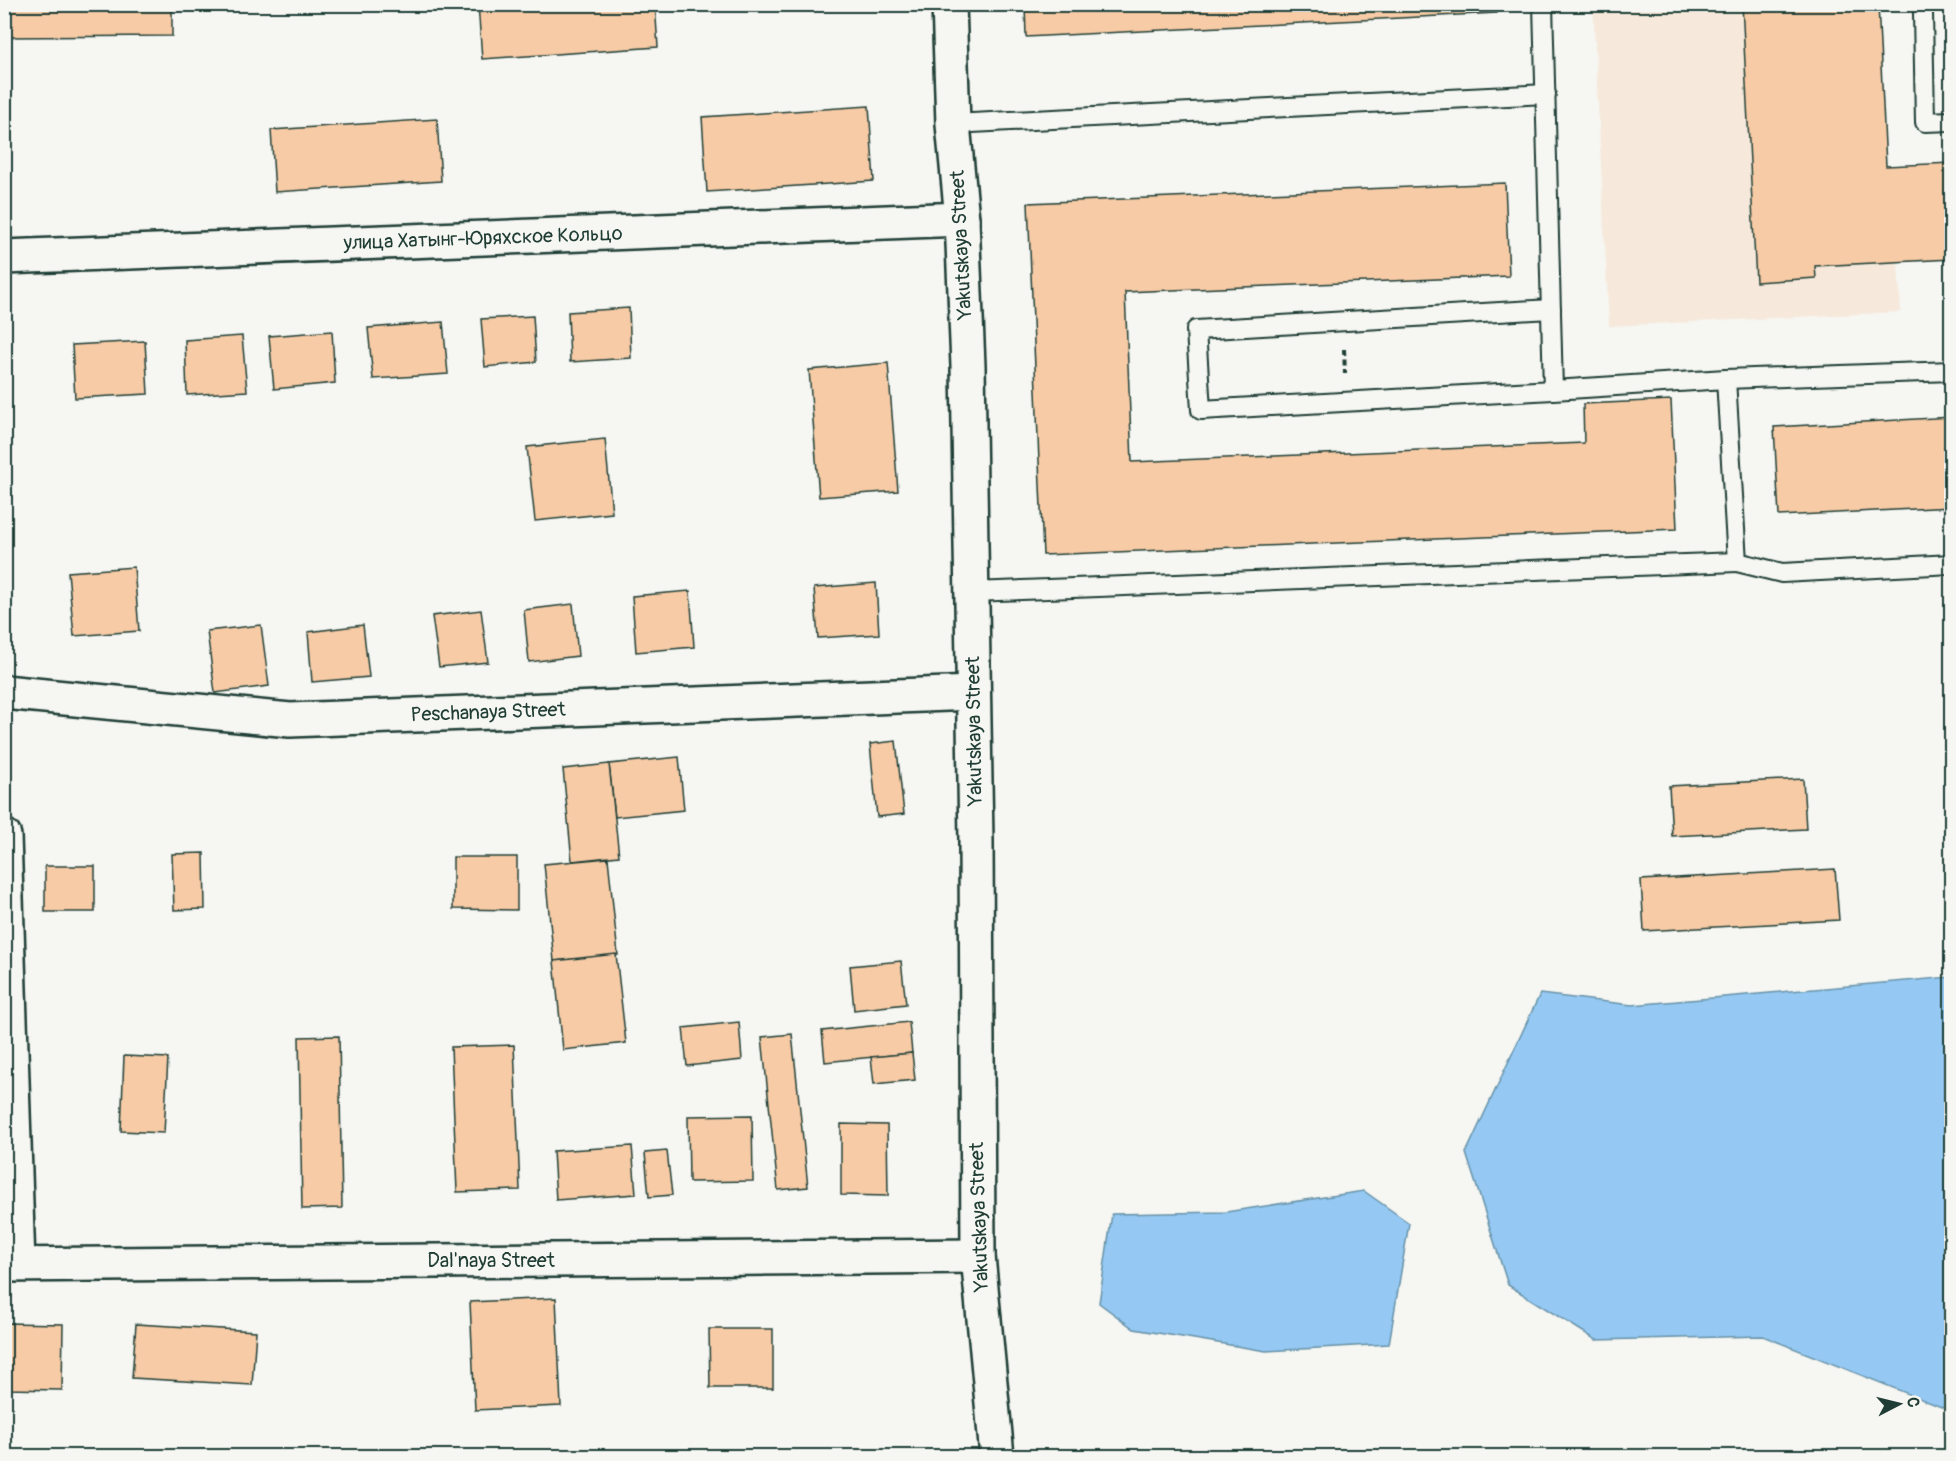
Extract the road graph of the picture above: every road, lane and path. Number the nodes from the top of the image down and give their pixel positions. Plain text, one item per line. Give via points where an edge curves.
1 (949, 4) edge
2 (1543, 4) edge
3 (1923, 13) dead end
4 (1546, 94) junction
5 (1952, 121) edge
6 (953, 124) junction
7 (962, 219) junction
8 (4, 257) edge
9 (1551, 309) junction
10 (1343, 321) junction
11 (1952, 371) edge
12 (1726, 379) junction
13 (1553, 390) junction
14 (1346, 402) junction
15 (1737, 562) junction
16 (1952, 564) edge
17 (972, 592) junction
18 (4, 692) edge
19 (973, 693) junction
20 (4, 836) edge
21 (978, 1256) junction
22 (11, 1264) edge
23 (997, 1456) edge

1 - 6 street, Yakutskaya Street
2 - 4 lane
3 - 5 lane via 1925,122
4 - 6 lane
4 - 9 lane
6 - 7 street, Yakutskaya Street
7 - 8 street, улица Хатынг-Юряхское Кольцо
7 - 17 street, Yakutskaya Street
9 - 10 lane
9 - 13 lane
10 - 14 path
10 - 14 lane via 1196,330 1201,410
11 - 12 lane
12 - 13 lane
12 - 15 lane
13 - 14 lane
15 - 16 lane via 1782,573
15 - 17 lane
17 - 19 street, Yakutskaya Street
18 - 19 street, Peschanaya Street via 290,720
19 - 21 street, Yakutskaya Street
20 - 22 street
21 - 22 street, Dal'naya Street
21 - 23 street, Yakutskaya Street

